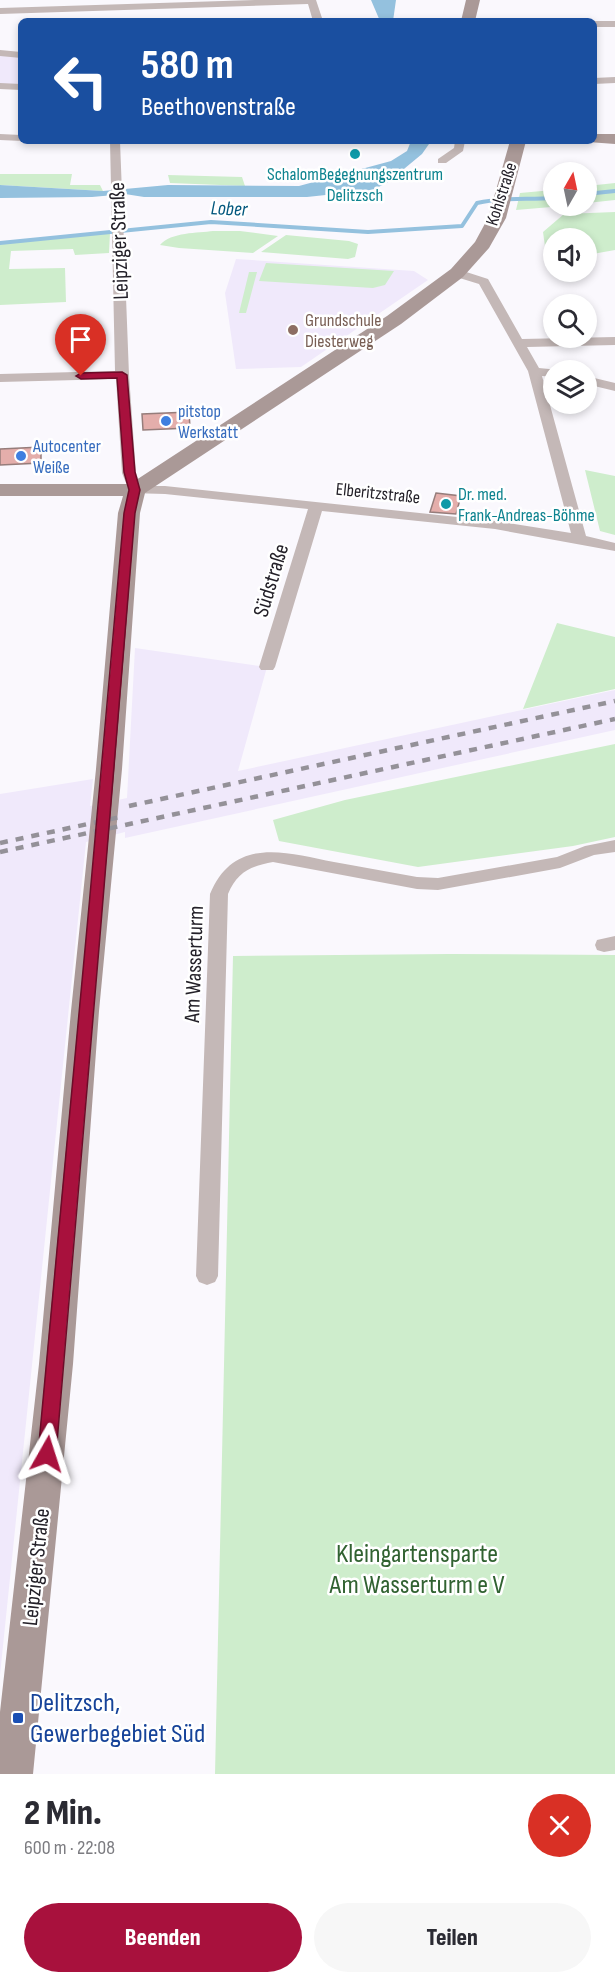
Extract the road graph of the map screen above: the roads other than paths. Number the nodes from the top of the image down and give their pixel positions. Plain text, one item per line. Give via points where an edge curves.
1 (473, 0) edge
2 (312, 1) edge
3 (88, 3) edge
4 (0, 11) edge
5 (92, 18) edge
6 (317, 18) edge
7 (468, 18) edge
8 (597, 24) edge
9 (613, 26) edge
10 (0, 53) edge
11 (18, 55) edge
12 (597, 81) edge
13 (615, 81) edge
14 (0, 86) edge
15 (18, 87) edge
16 (597, 89) edge
17 (615, 89) edge
18 (0, 137) edge
19 (18, 138) edge
20 (597, 139) edge
21 (615, 139) edge
22 (115, 144) edge
23 (460, 144) edge
24 (518, 144) edge
25 (442, 161) dead end
26 (457, 273) junction
27 (615, 341) edge
28 (517, 343) junction
29 (534, 371) junction
30 (543, 372) edge
31 (122, 375) junction
32 (0, 378) edge
33 (597, 383) edge
34 (615, 387) edge
35 (0, 490) edge
36 (135, 490) junction
37 (316, 506) junction
38 (580, 539) junction
39 (615, 547) edge
40 (267, 667) dead end
41 (615, 846) edge
42 (207, 1276) dead end
43 (13, 1774) edge

1 - 7 street
2 - 3 street via 190,6
2 - 6 street
3 - 4 street
3 - 5 street
8 - 9 street
10 - 11 street
12 - 13 street
14 - 15 street
16 - 17 street
18 - 19 street
20 - 21 street
22 - 31 street, Leipziger Straße
23 - 25 street via 459,149
24 - 26 street, Kohlstraße via 497,218 483,243
26 - 28 street via 484,282
26 - 36 street, Kohlstraße via 394,320
27 - 28 street
28 - 29 street
29 - 30 street
29 - 38 street
31 - 32 street
31 - 36 street, Leipziger Straße via 129,472
33 - 34 street
35 - 36 street
36 - 37 street, Elberitzstraße
36 - 43 street, Leipziger Straße via 129,513 55,1375
37 - 38 street, Elberitzstraße via 495,525
37 - 40 street, Südstraße
38 - 39 street, Elberitzstraße
41 - 42 street, Am Wasserturm via 560,862 438,884 273,856 234,868 219,894

